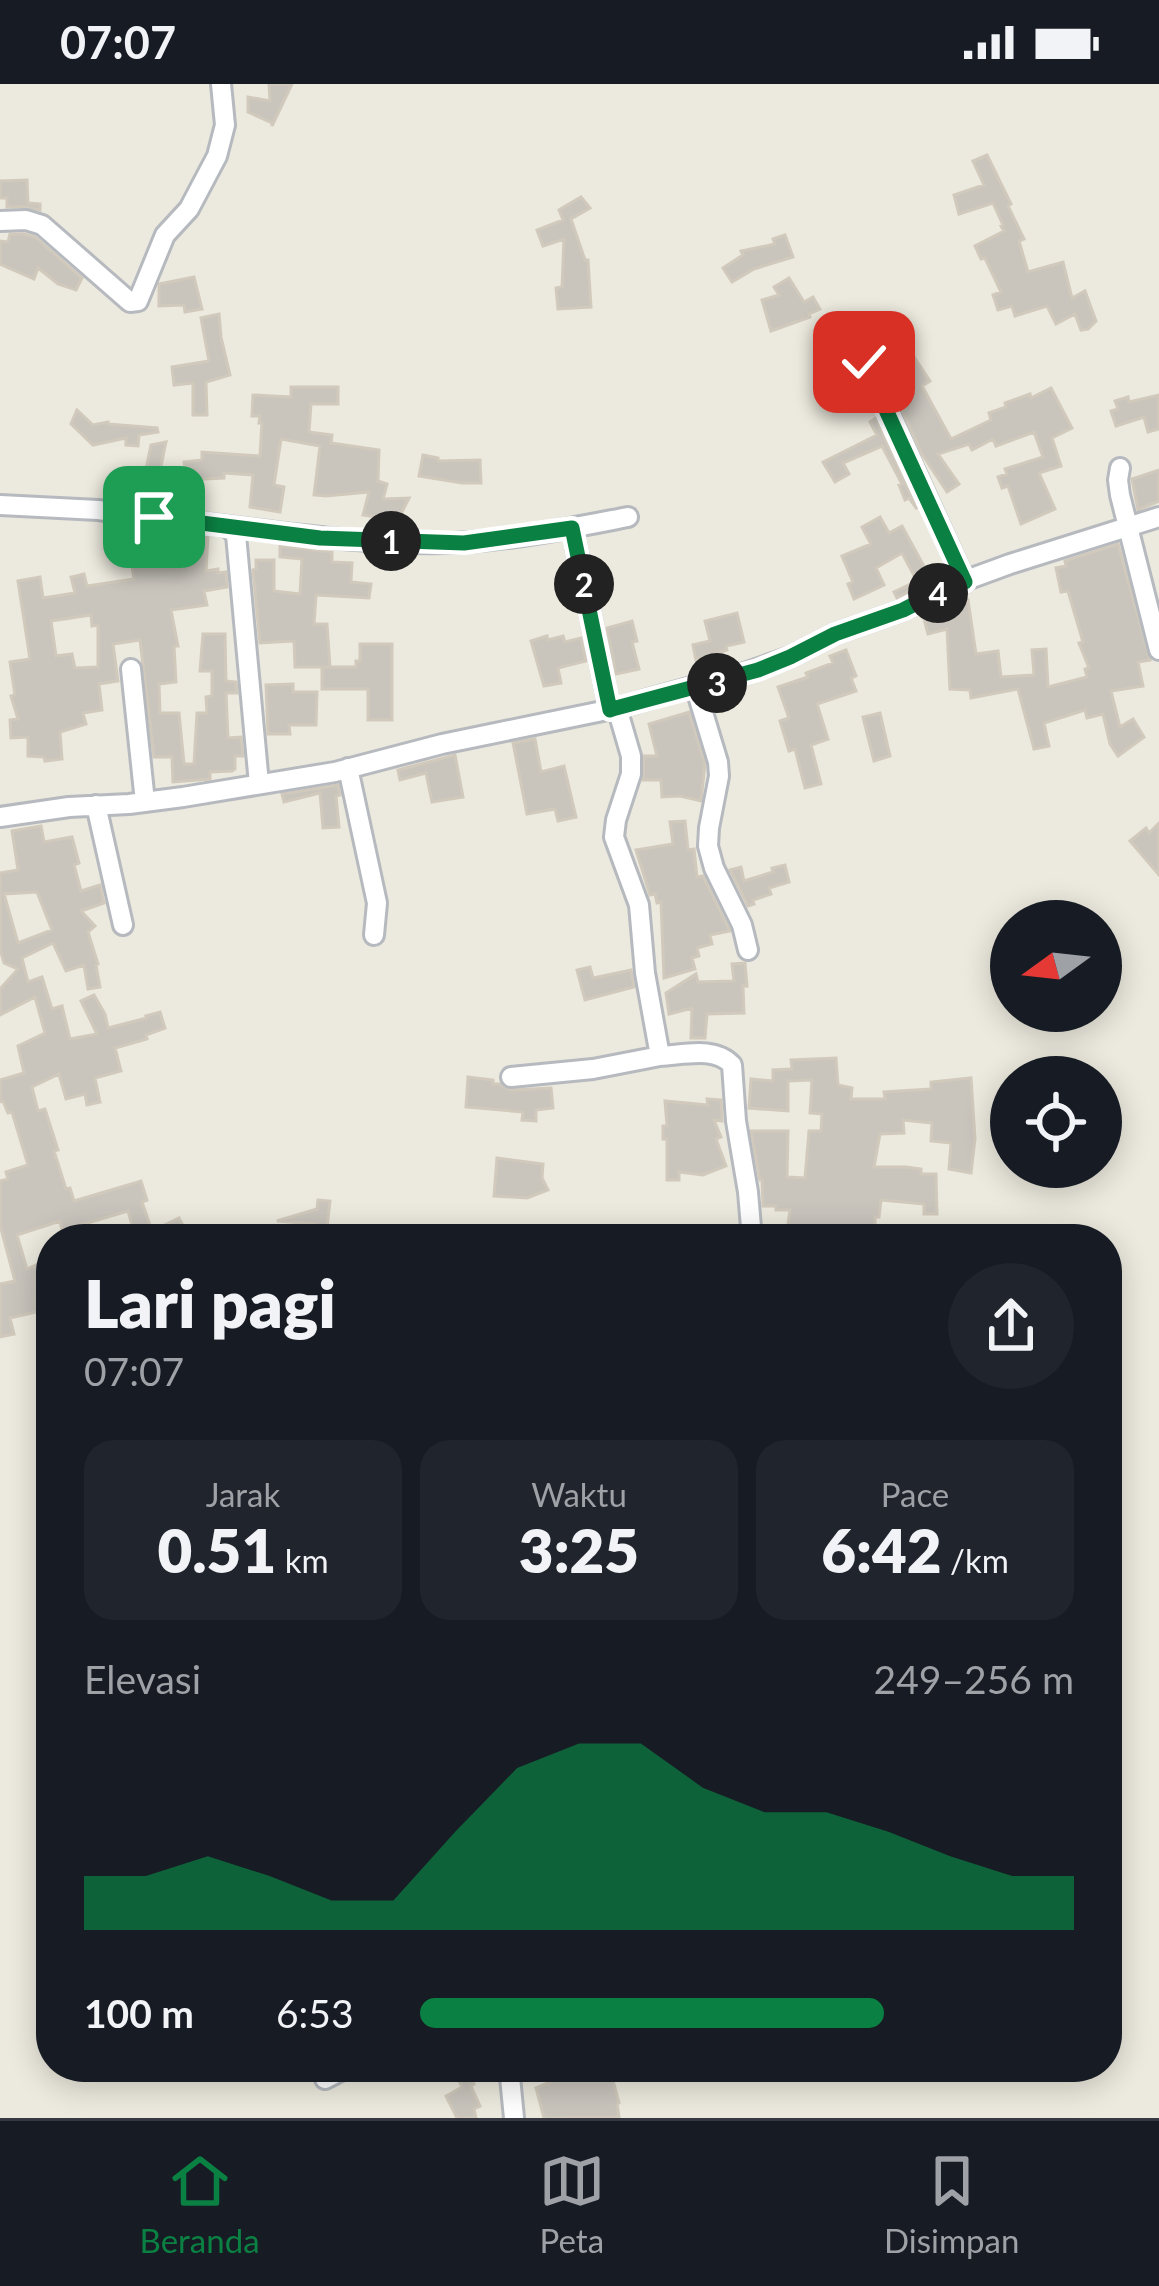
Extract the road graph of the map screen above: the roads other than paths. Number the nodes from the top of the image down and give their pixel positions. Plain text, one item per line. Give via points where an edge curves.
1 (227, 85) edge
2 (0, 221) edge
3 (860, 350) dead end
4 (1120, 468) dead end
5 (0, 505) edge
6 (628, 517) dead end
7 (1159, 518) edge
8 (227, 526) junction
9 (572, 528) junction
10 (1128, 528) junction
11 (965, 582) junction
12 (1159, 650) edge
13 (131, 669) dead end
14 (695, 686) junction
15 (613, 709) junction
16 (348, 768) junction
17 (260, 784) junction
18 (146, 802) junction
19 (96, 805) junction
20 (0, 817) edge
21 (122, 925) dead end
22 (374, 934) dead end
23 (748, 950) dead end
24 (659, 1056) junction
25 (511, 1077) dead end
26 (751, 1224) edge
27 (510, 2082) edge
28 (514, 2118) edge

1 - 2 street via 217,156 162,240 138,301 42,225
3 - 11 street
4 - 10 street
5 - 8 street
6 - 9 street
7 - 10 street
8 - 9 street via 464,543
8 - 17 street via 238,545
9 - 15 street
10 - 11 street
10 - 12 street
11 - 14 street via 758,670
13 - 18 street
14 - 15 street
14 - 23 street via 718,762 708,846
15 - 16 street
15 - 24 street via 631,756 614,837 639,905
16 - 17 street
16 - 22 street via 377,903
17 - 18 street
18 - 19 street
19 - 20 street
19 - 21 street
24 - 25 street
24 - 26 street via 716,1053 732,1065
27 - 28 street

